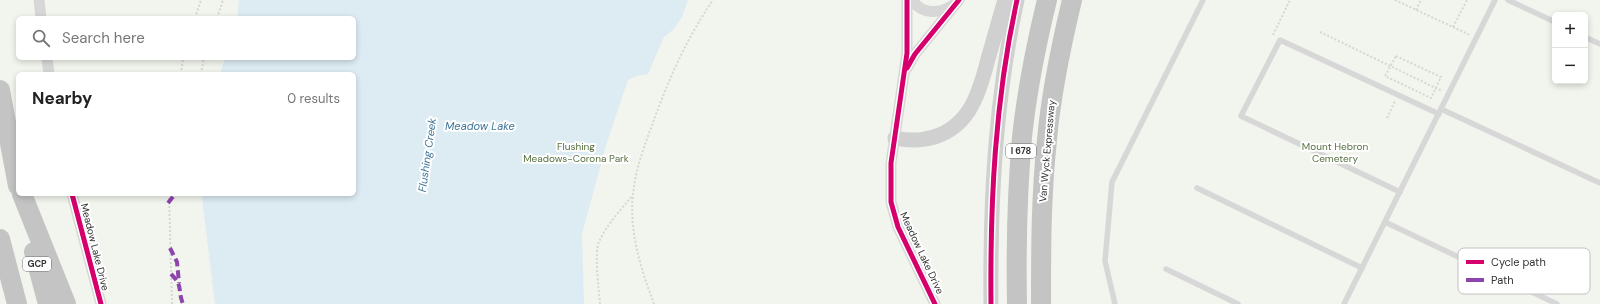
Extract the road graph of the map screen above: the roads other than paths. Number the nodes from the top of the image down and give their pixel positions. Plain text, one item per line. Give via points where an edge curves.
1 (39, 0) edge
2 (907, 0) edge
3 (912, 0) edge
4 (1005, 0) edge
5 (1016, 0) edge
6 (1047, 0) edge
7 (1072, 0) edge
8 (1082, 0) edge
9 (1203, 0) edge
10 (1496, 0) edge
11 (1508, 0) edge
12 (958, 1) edge
13 (41, 16) edge
14 (1552, 21) edge
15 (1588, 38) edge
16 (1600, 44) edge
17 (1061, 48) junction
18 (47, 60) edge
19 (49, 72) edge
20 (905, 72) junction
21 (0, 90) edge
22 (1440, 112) junction
23 (895, 138) junction
24 (16, 173) edge
25 (1600, 183) edge
26 (1196, 188) dead end
27 (1400, 192) junction
28 (21, 196) edge
29 (22, 196) edge
30 (73, 196) edge
31 (1385, 222) junction
32 (0, 239) edge
33 (1458, 257) edge
34 (1362, 268) junction
35 (1166, 269) dead end
36 (1536, 294) edge
37 (17, 304) edge
38 (48, 304) edge
39 (66, 304) edge
40 (100, 304) edge
41 (935, 304) edge
42 (991, 304) edge
43 (1017, 304) edge
44 (1041, 304) edge
45 (1115, 304) edge
46 (1238, 304) edge
47 (1344, 304) edge
48 (1557, 304) edge

1 - 13 street
2 - 20 street, Meadow Lake Drive via 908,39
3 - 12 street via 918,7 932,12 946,9
4 - 23 street via 982,83 967,114 953,128 936,137 925,140
5 - 42 street via 997,132 991,222
6 - 43 highway, I 678 via 1031,75 1022,137 1018,200
7 - 17 highway, Van Wyck Expressway / I 678
8 - 17 highway
9 - 45 lane via 1112,182 1106,261
10 - 22 lane
11 - 14 lane
12 - 20 street via 915,54
15 - 16 lane
17 - 44 highway, Van Wyck Expressway / I 678 via 1044,169
18 - 19 street
20 - 23 street, Meadow Lake Drive
21 - 24 highway, GCP
22 - 25 lane
22 - 27 lane
22 - 27 lane via 1280,40 1242,116
23 - 41 street, Meadow Lake Drive via 890,177 894,215
26 - 34 lane
27 - 31 lane
28 - 38 highway, GCP
29 - 39 highway
30 - 40 street, Meadow Lake Drive
31 - 33 lane
31 - 34 lane
32 - 37 highway, GCP
34 - 47 lane
35 - 46 lane
36 - 48 lane

